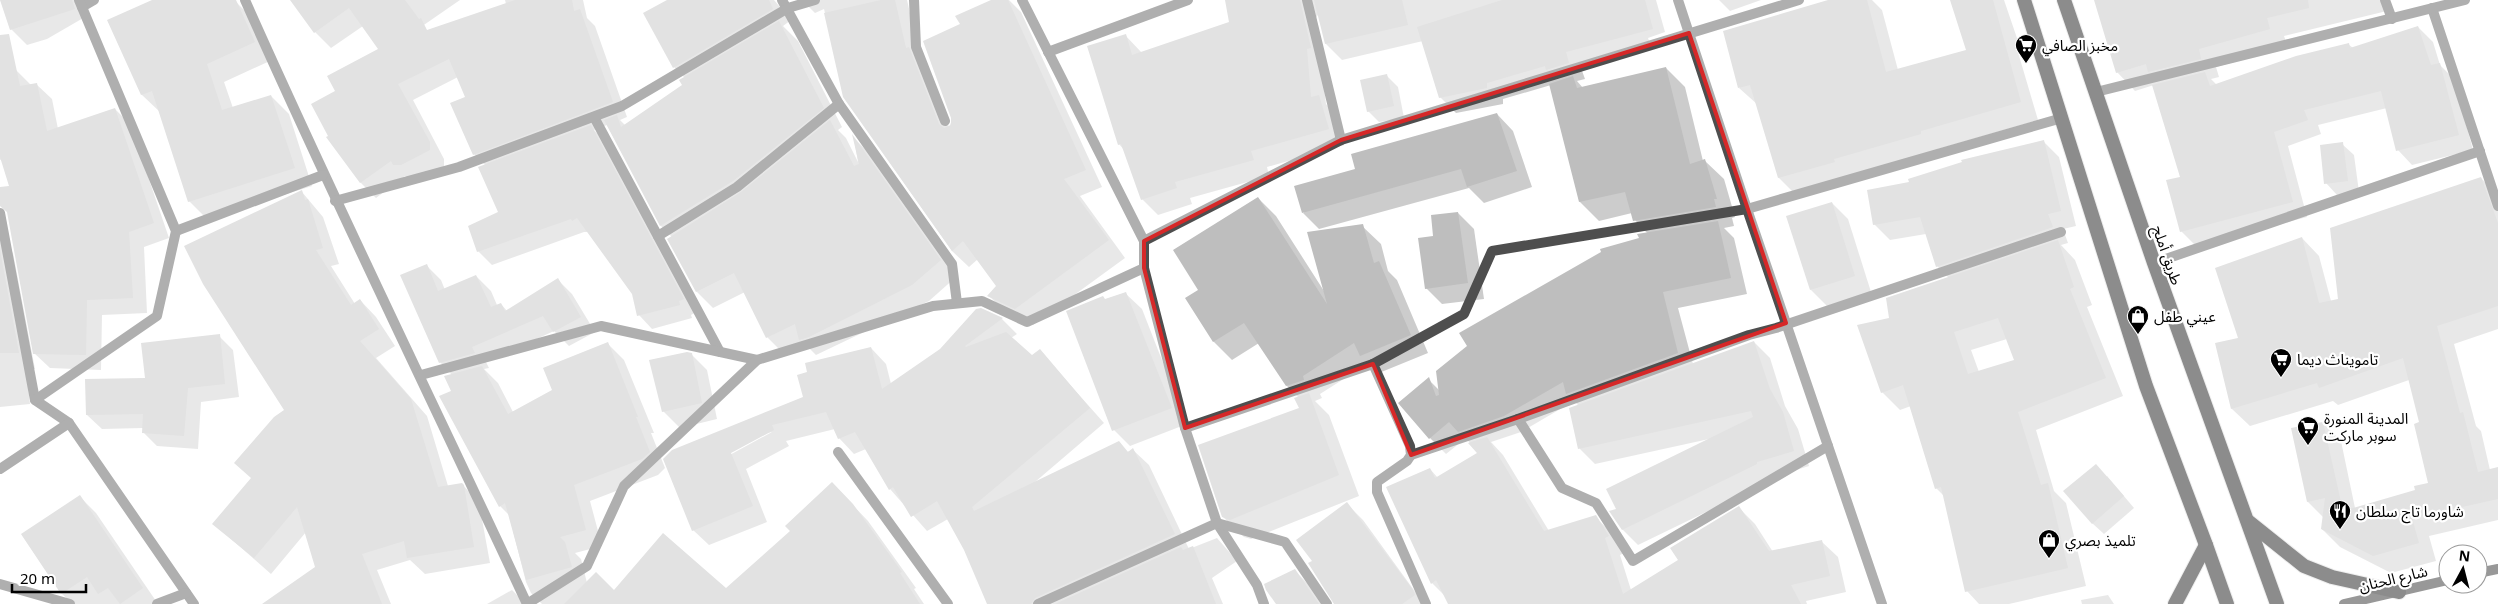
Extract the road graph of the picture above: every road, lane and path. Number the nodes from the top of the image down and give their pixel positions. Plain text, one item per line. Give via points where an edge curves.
1 (94, 0) edge
2 (244, 0) edge
3 (815, 0) edge
4 (914, 0) edge
5 (1022, 0) edge
6 (1188, 0) edge
7 (1307, 0) edge
8 (1678, 0) edge
9 (1798, 0) edge
10 (2024, 0) edge
11 (2064, 0) edge
12 (2386, 0) edge
13 (2465, 0) edge
14 (81, 4) edge
15 (785, 4) edge
16 (2432, 8) junction
17 (2392, 19) junction
18 (1689, 34) junction
19 (1048, 52) junction
20 (2096, 92) junction
21 (839, 104) junction
22 (594, 116) junction
23 (2062, 118) junction
24 (945, 121) dead end
25 (1341, 140) junction
26 (2480, 151) junction
27 (323, 175) junction
28 (335, 201) junction
29 (2498, 206) edge
30 (1747, 208) junction
31 (0, 213) edge
32 (176, 231) junction
33 (2061, 232) dead end
34 (658, 236) junction
35 (1144, 241) junction
36 (2154, 263) junction
37 (1144, 268) junction
38 (957, 303) junction
39 (1786, 323) junction
40 (720, 352) junction
41 (757, 360) junction
42 (1373, 364) junction
43 (421, 375) junction
44 (35, 400) junction
45 (1518, 419) junction
46 (69, 423) junction
47 (1185, 428) junction
48 (1828, 446) junction
49 (838, 452) dead end
50 (1412, 455) junction
51 (0, 469) edge
52 (2249, 522) junction
53 (1217, 523) junction
54 (2206, 545) junction
55 (2438, 582) edge
56 (0, 584) edge
57 (2399, 592) junction
58 (186, 593) junction
59 (70, 604) edge
60 (157, 604) edge
61 (194, 604) edge
62 (527, 604) edge
63 (948, 604) edge
64 (1038, 604) edge
65 (1264, 604) edge
66 (1328, 604) edge
67 (1426, 604) edge
68 (1882, 604) edge
69 (2175, 604) edge
70 (2226, 604) edge
71 (2277, 604) edge
72 (2344, 604) edge

1 - 14 street
2 - 27 street
3 - 15 street
4 - 24 street via 916,47
5 - 19 street
6 - 19 street
7 - 25 street
8 - 18 street
9 - 18 street
10 - 23 highway
11 - 20 highway, طريق أملج
12 - 17 street
13 - 16 street
14 - 32 street
15 - 21 street
15 - 22 street via 622,106
16 - 17 street
16 - 26 street
17 - 20 street
18 - 25 street
18 - 30 street
19 - 35 street
20 - 36 highway, طريق أملج
21 - 34 street via 737,187
21 - 38 street via 952,264
22 - 28 street via 459,167
22 - 34 street
23 - 30 street
23 - 54 highway via 2146,386
25 - 35 street
26 - 29 street
26 - 36 street
27 - 28 street
27 - 32 street
28 - 43 street
30 - 39 street
30 - 42 street via 1492,251 1464,314
31 - 44 street
32 - 44 street via 157,316
33 - 39 street
34 - 40 street
35 - 37 street
36 - 52 highway, طريق أملج
37 - 38 street via 1027,322 982,301
37 - 47 street
38 - 41 street via 933,306
39 - 45 street
39 - 48 street
40 - 41 street
40 - 43 street via 601,326
41 - 62 street via 624,486 587,566
42 - 47 street
42 - 50 street
43 - 62 street
44 - 46 street
45 - 48 street via 1562,488 1596,503 1633,562
45 - 50 street
46 - 51 street
46 - 58 street
47 - 53 street
48 - 68 street
49 - 63 street
50 - 67 street via 1376,482 1377,492
52 - 57 highway via 2304,566
52 - 71 highway, طريق أملج
53 - 64 street
53 - 65 street via 1257,585
53 - 66 street via 1284,542
54 - 69 highway
54 - 70 highway
55 - 57 main road, شارع الحنان
56 - 59 street
57 - 72 main road, شارع الحنان
58 - 60 street
58 - 61 street

